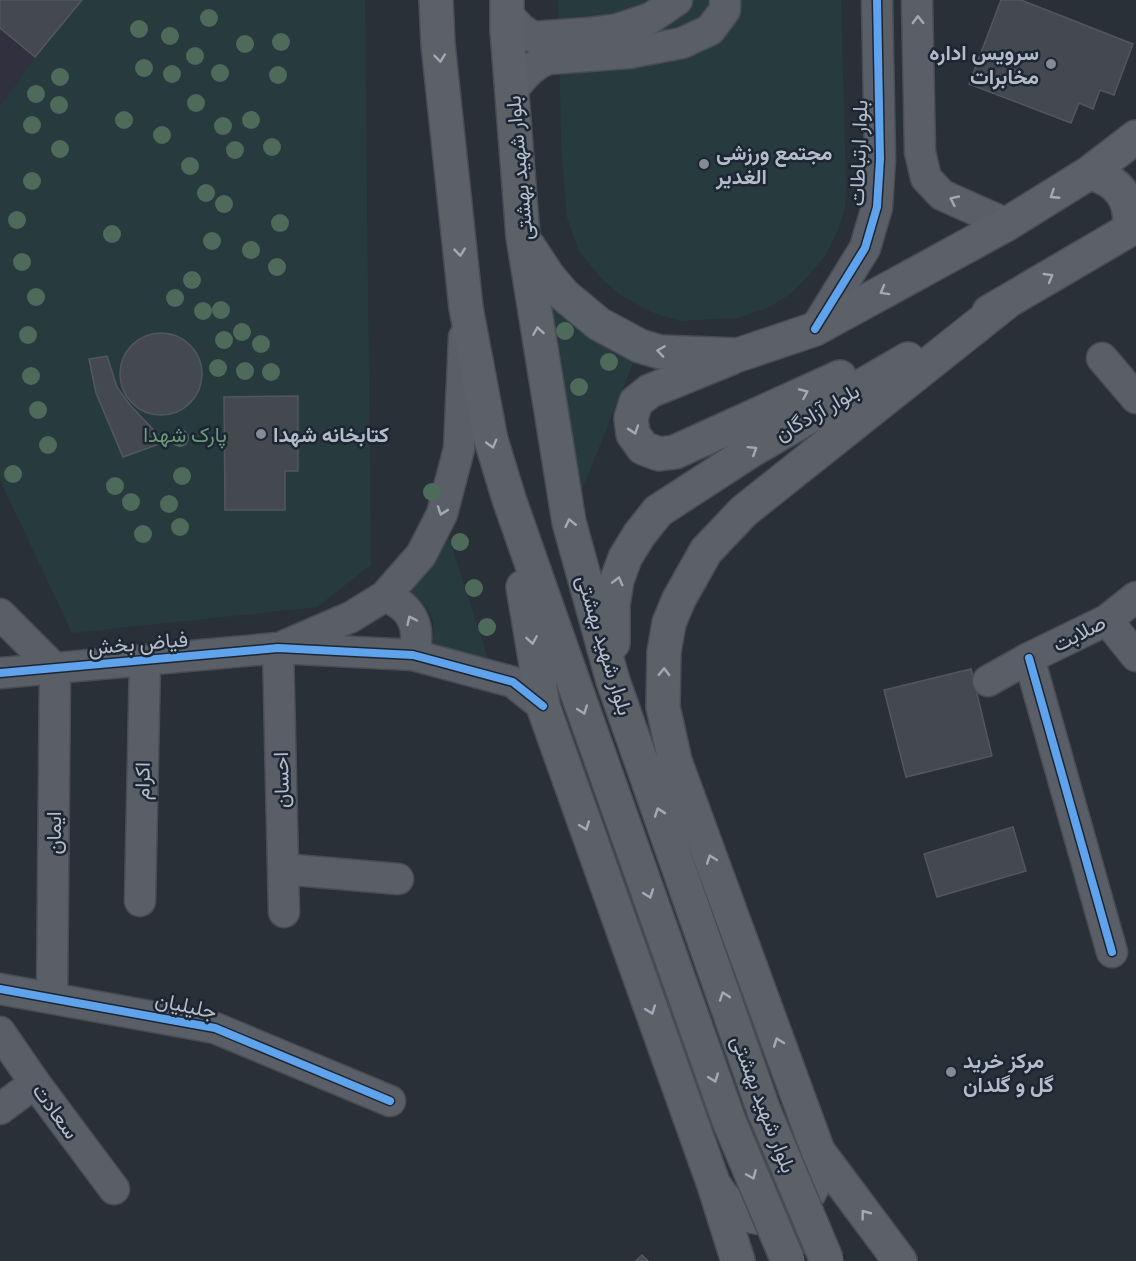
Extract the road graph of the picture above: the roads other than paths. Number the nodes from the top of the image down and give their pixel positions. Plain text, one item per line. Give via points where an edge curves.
1 (436, 0) edge
2 (677, 0) edge
3 (682, 0) edge
4 (725, 0) edge
5 (877, 0) edge
6 (917, 0) edge
7 (507, 7) edge
8 (682, 43) junction
9 (559, 47) junction
10 (512, 90) junction
11 (1136, 137) edge
12 (1089, 173) junction
13 (1007, 224) junction
14 (1132, 227) edge
15 (523, 237) junction
16 (1008, 301) junction
17 (466, 308) junction
18 (816, 328) junction
19 (738, 355) junction
20 (1102, 358) dead end
21 (1136, 398) edge
22 (509, 499) junction
23 (385, 596) junction
24 (1136, 597) edge
25 (0, 614) edge
26 (1107, 620) junction
27 (278, 648) junction
28 (413, 655) junction
29 (1136, 656) edge
30 (1029, 658) junction
31 (145, 660) junction
32 (55, 669) junction
33 (0, 673) edge
34 (613, 681) junction
35 (988, 681) dead end
36 (543, 706) junction
37 (283, 869) junction
38 (398, 879) dead end
39 (140, 901) dead end
40 (284, 912) dead end
41 (1112, 952) dead end
42 (0, 988) edge
43 (52, 998) junction
44 (0, 1032) edge
45 (35, 1083) junction
46 (390, 1101) dead end
47 (0, 1109) edge
48 (818, 1151) junction
49 (714, 1185) junction
50 (114, 1189) dead end
51 (738, 1261) edge
52 (788, 1261) edge
53 (827, 1261) edge
54 (900, 1261) edge

1 -> 17 main road
2 - 9 street via 651,18 618,29 588,33
3 - 8 street
4 - 8 street via 725,10 710,30
5 - 18 street, بلوار ارتباطات via 877,207 865,248
13 -> 6 street via 942,195 926,178 920,152
7 - 9 street via 521,29
7 - 10 main road, بلوار شهید بهشتی
8 - 9 street via 629,53
9 - 10 street via 549,59 528,71
10 - 15 main road, بلوار شهید بهشتی
11 - 12 main road
12 -> 13 main road
12 - 14 main road via 1110,181 1118,189 1129,208
13 -> 18 main road
16 -> 14 main road, بلوار آزادگان
19 -> 15 main road via 660,352 617,334 564,295
34 -> 15 main road, بلوار شهید بهشتی via 569,522
19 -> 16 main road via 650,392 636,402 631,418 633,434 643,447 659,454 675,452
34 -> 16 main road, بلوار آزادگان via 613,605 617,580 634,542 658,511 753,450
48 -> 16 main road via 675,761 663,707 669,624 706,551 744,511
17 -> 22 main road via 491,440
17 -> 23 street via 459,449 442,514 421,555
18 - 19 main road
20 - 21 street
22 -> 36 main road
22 -> 52 main road, بلوار شهید بهشتی, bridge via 729,1120
23 - 27 street via 351,617
28 -> 23 street via 415,624 403,606
24 - 26 street, صلابت
25 - 32 street
26 - 29 street
26 - 30 street, صلابت
27 - 28 street
27 - 31 street, فیاض بخش
27 - 37 street, احسان
28 - 36 street via 513,682
30 - 35 street, صلابت
30 - 41 street
31 - 32 street, فیاض بخش
31 - 39 street, اکرام
32 - 33 street, فیاض بخش
32 - 43 street, ایمان
53 -> 34 main road, بلوار شهید بهشتی, bridge via 764,1111
36 -> 49 main road
37 - 38 street
37 - 40 street, احسان
42 - 43 street, جلیلیان
43 - 46 street, جلیلیان via 215,1028
44 - 45 street, سعادت
45 - 47 street
45 - 50 street, سعادت
48 - 49 main road via 817,1178 812,1190 804,1201 781,1215 761,1217 742,1213 721,1197
54 -> 48 main road
49 - 51 main road

